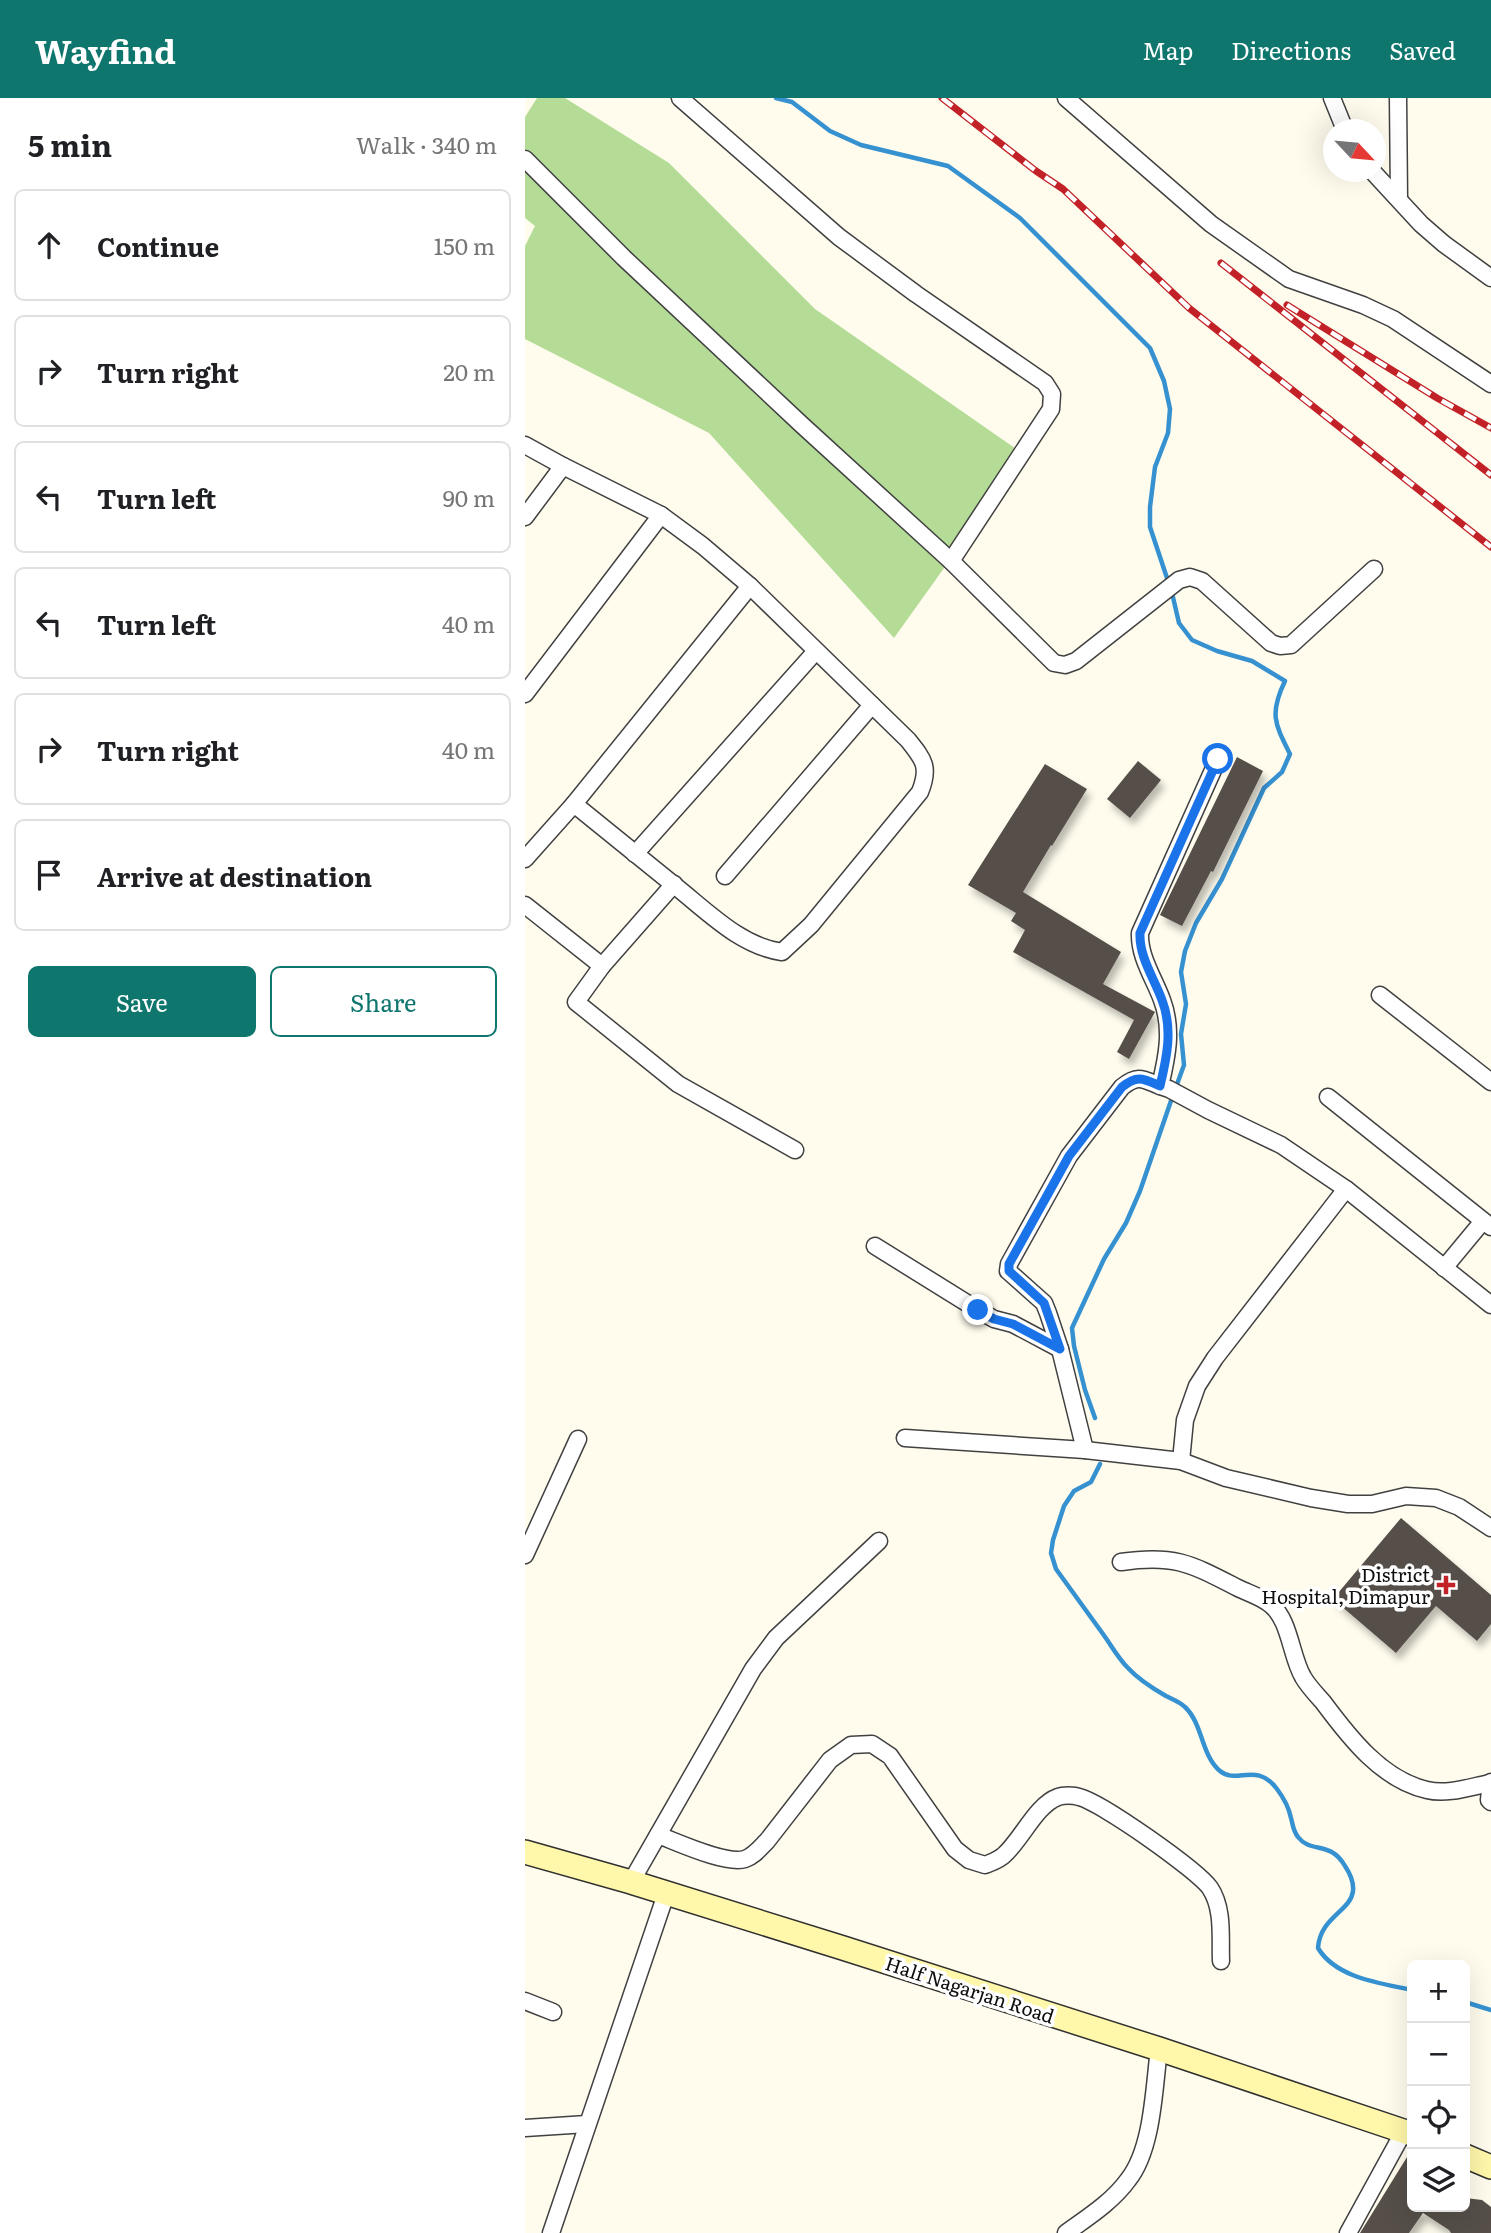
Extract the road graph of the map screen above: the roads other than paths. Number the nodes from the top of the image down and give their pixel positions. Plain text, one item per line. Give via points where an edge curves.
1 (680, 98) edge
2 (1066, 98) edge
3 (1332, 98) edge
4 (1398, 98) edge
5 (1341, 119) edge
6 (525, 159) edge
7 (1383, 182) edge
8 (1399, 199) junction
9 (1491, 278) edge
10 (1491, 384) edge
11 (525, 445) edge
12 (563, 467) junction
13 (661, 515) junction
14 (525, 517) edge
15 (951, 561) junction
16 (1374, 569) dead end
17 (750, 586) junction
18 (816, 651) junction
19 (525, 694) edge
20 (872, 705) junction
21 (1218, 759) dead end
22 (574, 804) junction
23 (635, 854) junction
24 (525, 859) edge
25 (725, 876) dead end
26 (674, 884) junction
27 (525, 905) edge
28 (601, 966) junction
29 (1380, 995) dead end
30 (1491, 1082) edge
31 (1164, 1087) junction
32 (1328, 1097) dead end
33 (795, 1150) dead end
34 (1346, 1189) junction
35 (1487, 1224) edge
36 (875, 1246) dead end
37 (1444, 1268) junction
38 (1491, 1305) edge
39 (1060, 1349) junction
40 (905, 1438) dead end
41 (578, 1439) dead end
42 (1085, 1450) junction
43 (1181, 1461) junction
44 (1491, 1528) edge
45 (879, 1541) dead end
46 (525, 1555) edge
47 (1121, 1562) dead end
48 (1490, 1782) edge
49 (1491, 1802) edge
50 (658, 1835) junction
51 (525, 1852) edge
52 (631, 1882) junction
53 (666, 1894) junction
54 (1221, 1961) dead end
55 (525, 2001) edge
56 (553, 2012) dead end
57 (1159, 2049) junction
58 (587, 2124) junction
59 (525, 2128) edge
60 (1407, 2132) edge
61 (1407, 2134) edge
62 (1470, 2158) edge
63 (1491, 2167) edge
64 (551, 2233) edge
65 (1066, 2233) edge
66 (1348, 2233) edge

1 - 15 street via 839,237 1045,383 1052,394 1051,409
2 - 10 street via 1211,224 1289,279 1393,319
3 - 5 street
4 - 8 street
6 - 15 street via 634,267
7 - 8 street
8 - 9 street via 1444,244
11 - 12 street
12 - 13 street
12 - 14 street
13 - 17 street
13 - 19 street
15 - 16 street via 1054,663 1065,665 1076,662 1179,580 1190,577 1202,581 1271,642 1291,645
17 - 18 street
17 - 22 street
18 - 20 street
18 - 23 street
20 - 25 street
20 - 26 street via 908,740 923,760 926,777 920,792 796,942 782,952 750,943
21 - 31 street via 1140,933 1139,948 1163,1002 1169,1034
22 - 23 street
22 - 24 street
23 - 26 street
26 - 28 street
27 - 28 street
28 - 33 street via 576,1002 678,1084
29 - 30 street
31 - 34 street via 1281,1145
31 - 39 street via 1141,1078 1122,1087 1069,1156 1009,1264 1017,1280 1044,1303
32 - 35 street
34 - 37 street
34 - 43 street via 1197,1386 1185,1420
35 - 37 street
36 - 39 street via 994,1319
37 - 38 street
39 - 42 street
40 - 42 street
41 - 46 street
42 - 43 street
43 - 44 street via 1226,1478 1347,1504 1406,1496 1436,1498
45 - 50 street via 776,1638 753,1669
47 - 48 street via 1175,1560 1271,1605 1282,1619 1303,1677 1371,1758 1404,1783 1429,1791
48 - 49 street
50 - 52 street
50 - 54 street via 743,1860 767,1841 830,1760 851,1745 872,1744 890,1756 955,1849 985,1865 1002,1858 1043,1806 1059,1796 1078,1796 1109,1810 1210,1888 1220,1916
51 - 52 main road, Half Nagarjan Road
52 - 53 main road, Half Nagarjan Road
53 - 57 main road, Half Nagarjan Road
53 - 58 street
55 - 56 street
57 - 60 main road, Half Nagarjan Road
57 - 65 street via 1149,2126 1130,2179
58 - 59 street
58 - 64 street
61 - 66 street
62 - 63 main road

